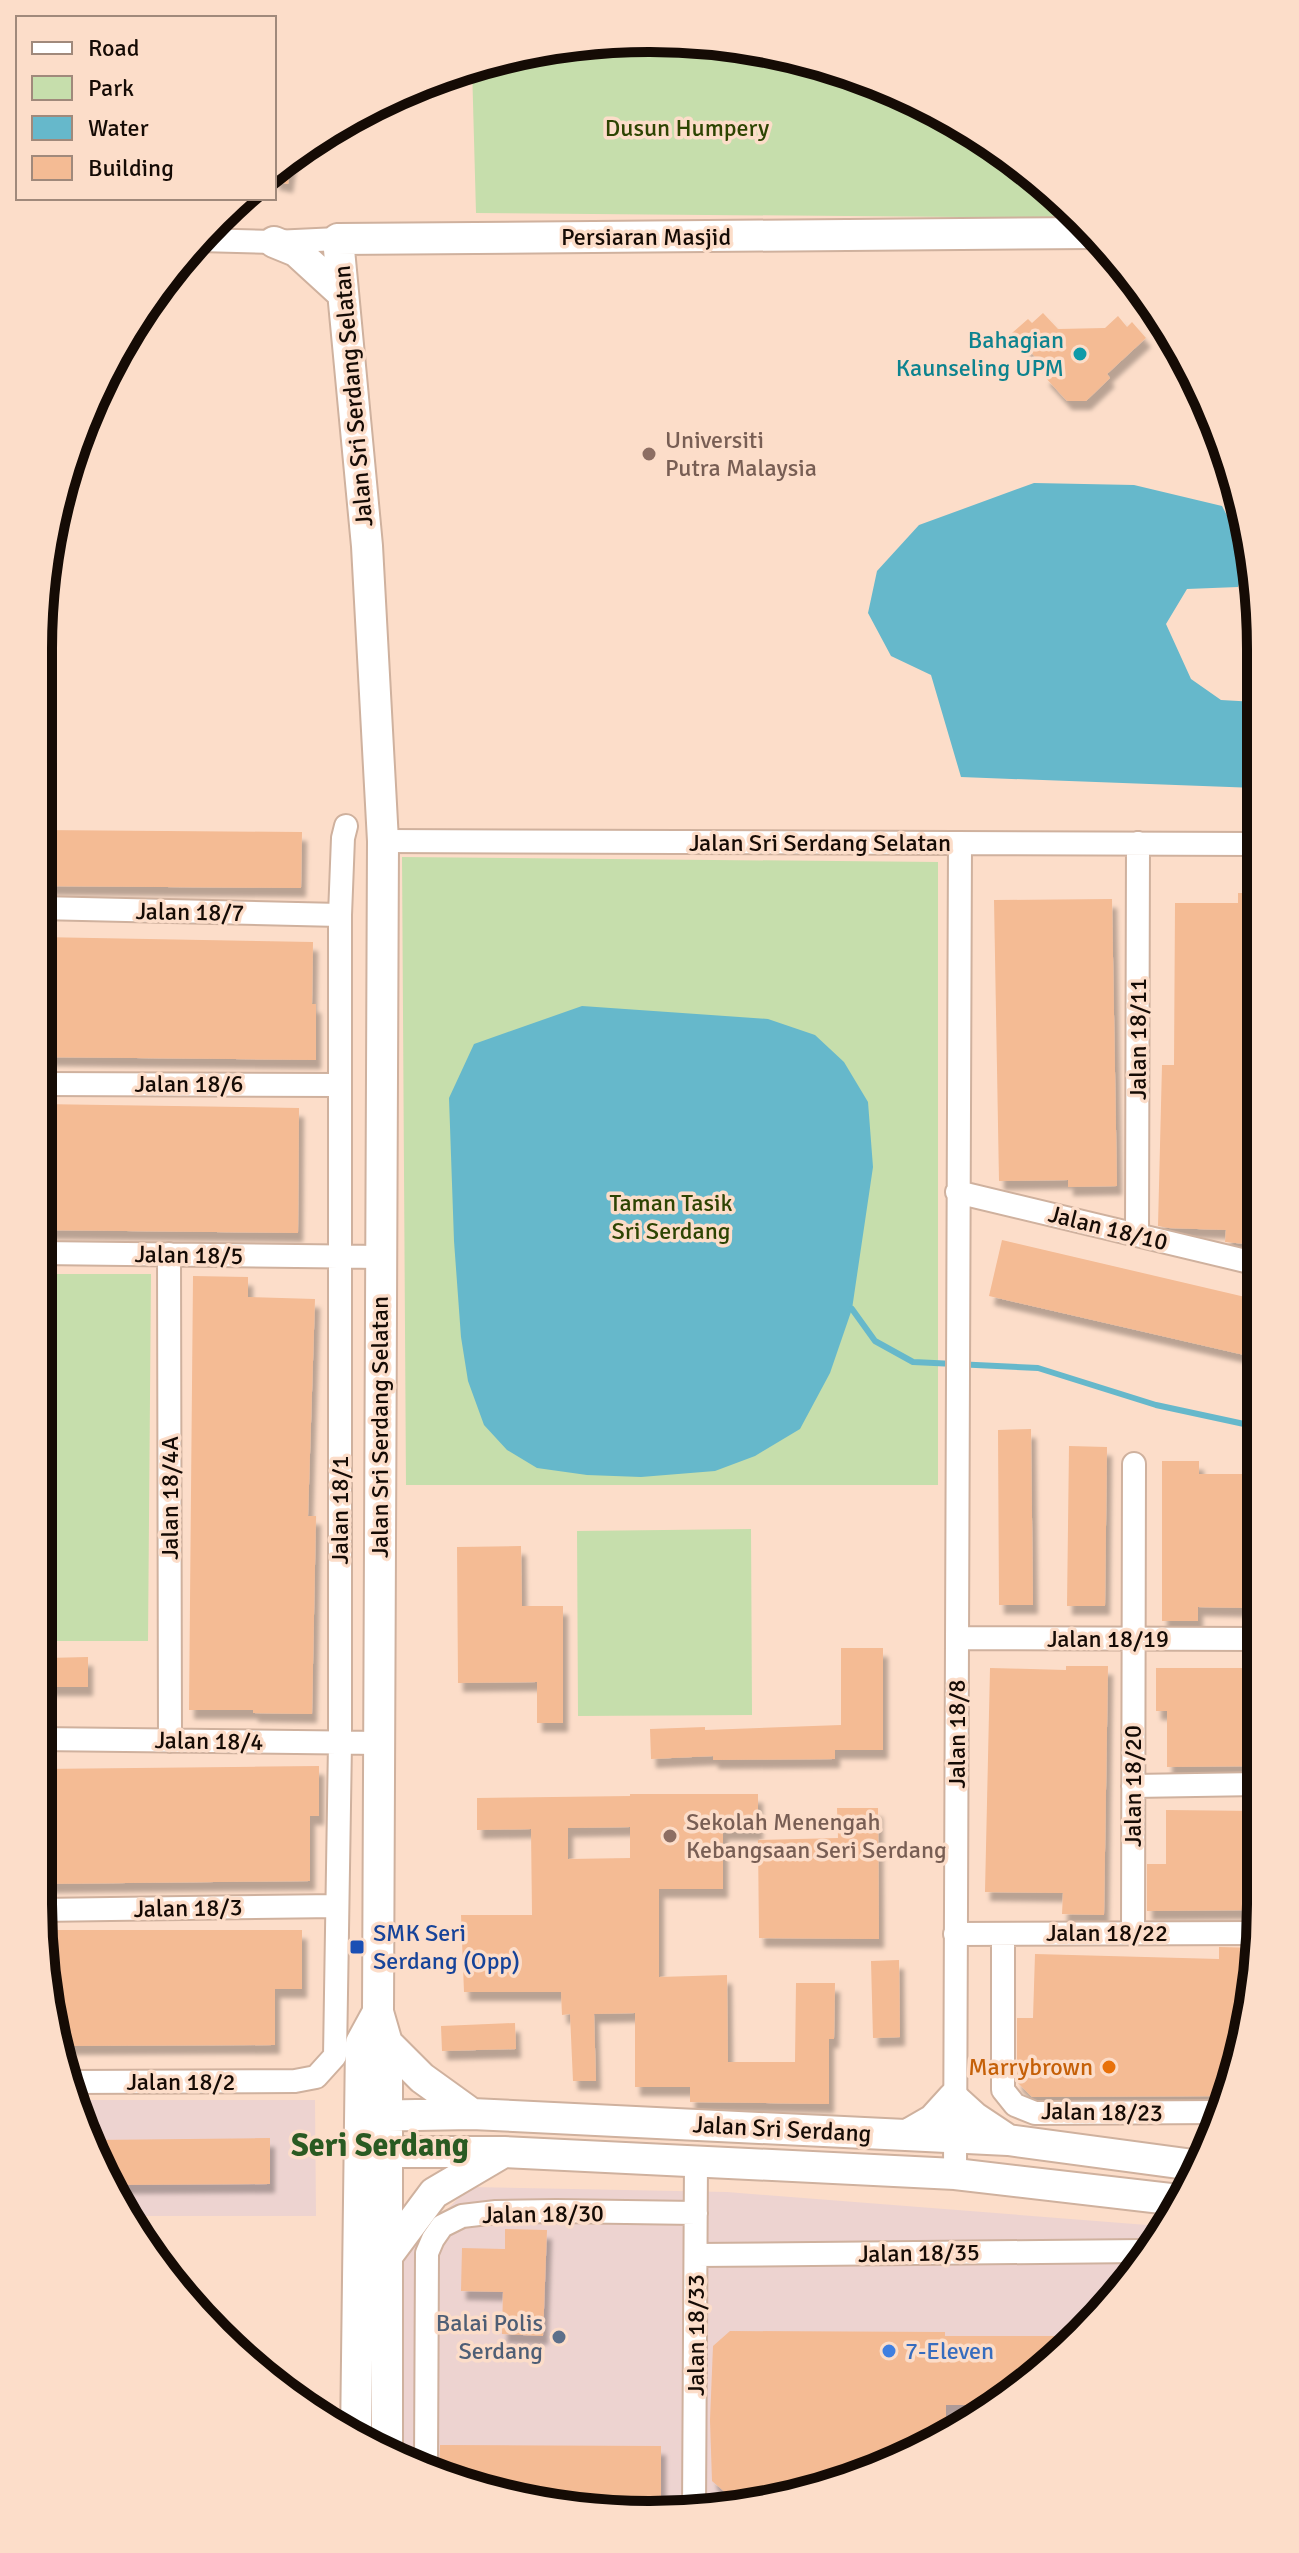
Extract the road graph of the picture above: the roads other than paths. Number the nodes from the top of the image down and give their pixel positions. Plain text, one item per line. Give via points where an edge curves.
1 (1078, 233) edge
2 (338, 239) junction
3 (403, 239) junction
4 (215, 240) edge
5 (274, 242) junction
6 (343, 294) junction
7 (346, 826) dead end
8 (383, 841) junction
9 (960, 843) junction
10 (1138, 843) junction
11 (1247, 844) edge
12 (52, 908) edge
13 (340, 915) junction
14 (52, 1084) edge
15 (340, 1085) junction
16 (957, 1192) junction
17 (1137, 1235) junction
18 (52, 1253) edge
19 (169, 1254) junction
20 (340, 1256) junction
21 (381, 1257) junction
22 (1247, 1261) edge
23 (1134, 1464) dead end
24 (958, 1638) junction
25 (1247, 1639) edge
26 (1133, 1640) junction
27 (52, 1739) edge
28 (170, 1741) junction
29 (340, 1743) junction
30 (379, 1743) junction
31 (1247, 1784) edge
32 (1133, 1786) junction
33 (337, 1906) junction
34 (52, 1910) edge
35 (1133, 1933) junction
36 (1246, 1933) edge
37 (955, 1934) junction
38 (1003, 1934) junction
39 (378, 2012) junction
40 (387, 2043) junction
41 (295, 2081) joint
42 (80, 2082) edge
43 (953, 2098) junction
44 (1209, 2112) edge
45 (472, 2114) junction
46 (374, 2116) junction
47 (907, 2135) junction
48 (953, 2138) junction
49 (1008, 2140) junction
50 (374, 2152) junction
51 (504, 2152) junction
52 (696, 2161) junction
53 (1187, 2164) edge
54 (955, 2174) junction
55 (1169, 2199) edge
56 (696, 2213) junction
57 (1135, 2251) edge
58 (696, 2255) junction
59 (387, 2256) junction
60 (357, 2424) edge
61 (387, 2440) edge
62 (426, 2458) edge
63 (694, 2499) edge

1 - 3 street, Persiaran Masjid
2 - 3 street, Persiaran Masjid
2 - 5 street, Persiaran Masjid
2 - 6 street, Jalan Sri Serdang Selatan
3 - 6 street via 370,260
4 - 5 street, Persiaran Masjid
5 - 6 street via 296,251
6 - 8 street, Jalan Sri Serdang Selatan via 367,546
7 - 13 street, Jalan 18/1
8 - 9 street, Jalan Sri Serdang Selatan
8 - 21 street, Jalan Sri Serdang Selatan
9 - 10 street, Jalan Sri Serdang Selatan
9 - 16 street, Jalan 18/8
10 - 11 street, Jalan Sri Serdang Selatan
10 - 17 street, Jalan 18/11
12 - 13 street, Jalan 18/7
13 - 15 street, Jalan 18/1
14 - 15 street, Jalan 18/6
15 - 20 street, Jalan 18/1
16 - 17 street, Jalan 18/10
16 - 24 street, Jalan 18/8
17 - 22 street, Jalan 18/10
18 - 19 street, Jalan 18/5
19 - 20 street, Jalan 18/5
19 - 28 street, Jalan 18/4A
20 - 21 street, Jalan 18/5
20 - 29 street, Jalan 18/1
21 - 30 street, Jalan Sri Serdang Selatan
23 - 26 street, Jalan 18/20
24 - 26 street, Jalan 18/19
24 - 37 street, Jalan 18/8
25 - 26 street, Jalan 18/19
26 - 32 street, Jalan 18/20
27 - 28 street, Jalan 18/4
28 - 29 street, Jalan 18/4
29 - 30 street, Jalan 18/4
29 - 33 street, Jalan 18/1
30 - 39 street, Jalan Sri Serdang Selatan
31 - 32 street
32 - 35 street, Jalan 18/20
33 - 34 street, Jalan 18/3
33 - 41 street, Jalan 18/1 via 335,2056 316,2077
35 - 36 street, Jalan 18/22
35 - 38 street, Jalan 18/22
37 - 38 street, Jalan 18/22
37 - 43 street, Jalan 18/8
38 - 44 street, Jalan 18/23 via 1003,2090 1015,2105 1035,2113
39 - 40 street, Jalan Sri Serdang Selatan
39 - 46 street, Jalan Sri Serdang Selatan via 361,2043
40 - 45 street via 422,2078
40 - 46 street, Jalan Sri Serdang Selatan
41 - 42 street, Jalan 18/2
43 - 47 street via 933,2120
43 - 48 street, Jalan 18/8
43 - 49 street
45 - 46 street, Jalan Sri Serdang
45 - 47 street, Jalan Sri Serdang
46 - 50 street
47 - 48 street, Jalan Sri Serdang
48 - 49 street, Jalan Sri Serdang
48 - 54 street, Jalan 18/8
49 - 53 street, Jalan Sri Serdang
50 - 51 street, Jalan Sri Serdang
50 - 59 street
50 - 60 street
51 - 52 street, Jalan Sri Serdang
51 - 59 street via 434,2193
52 - 54 street, Jalan Sri Serdang
52 - 56 street, Jalan 18/33
54 - 55 street, Jalan Sri Serdang
56 - 58 street, Jalan 18/33
56 - 62 street, Jalan 18/30 via 496,2212 462,2216 442,2226 427,2253
57 - 58 street, Jalan 18/35
58 - 63 street, Jalan 18/33
59 - 61 street

